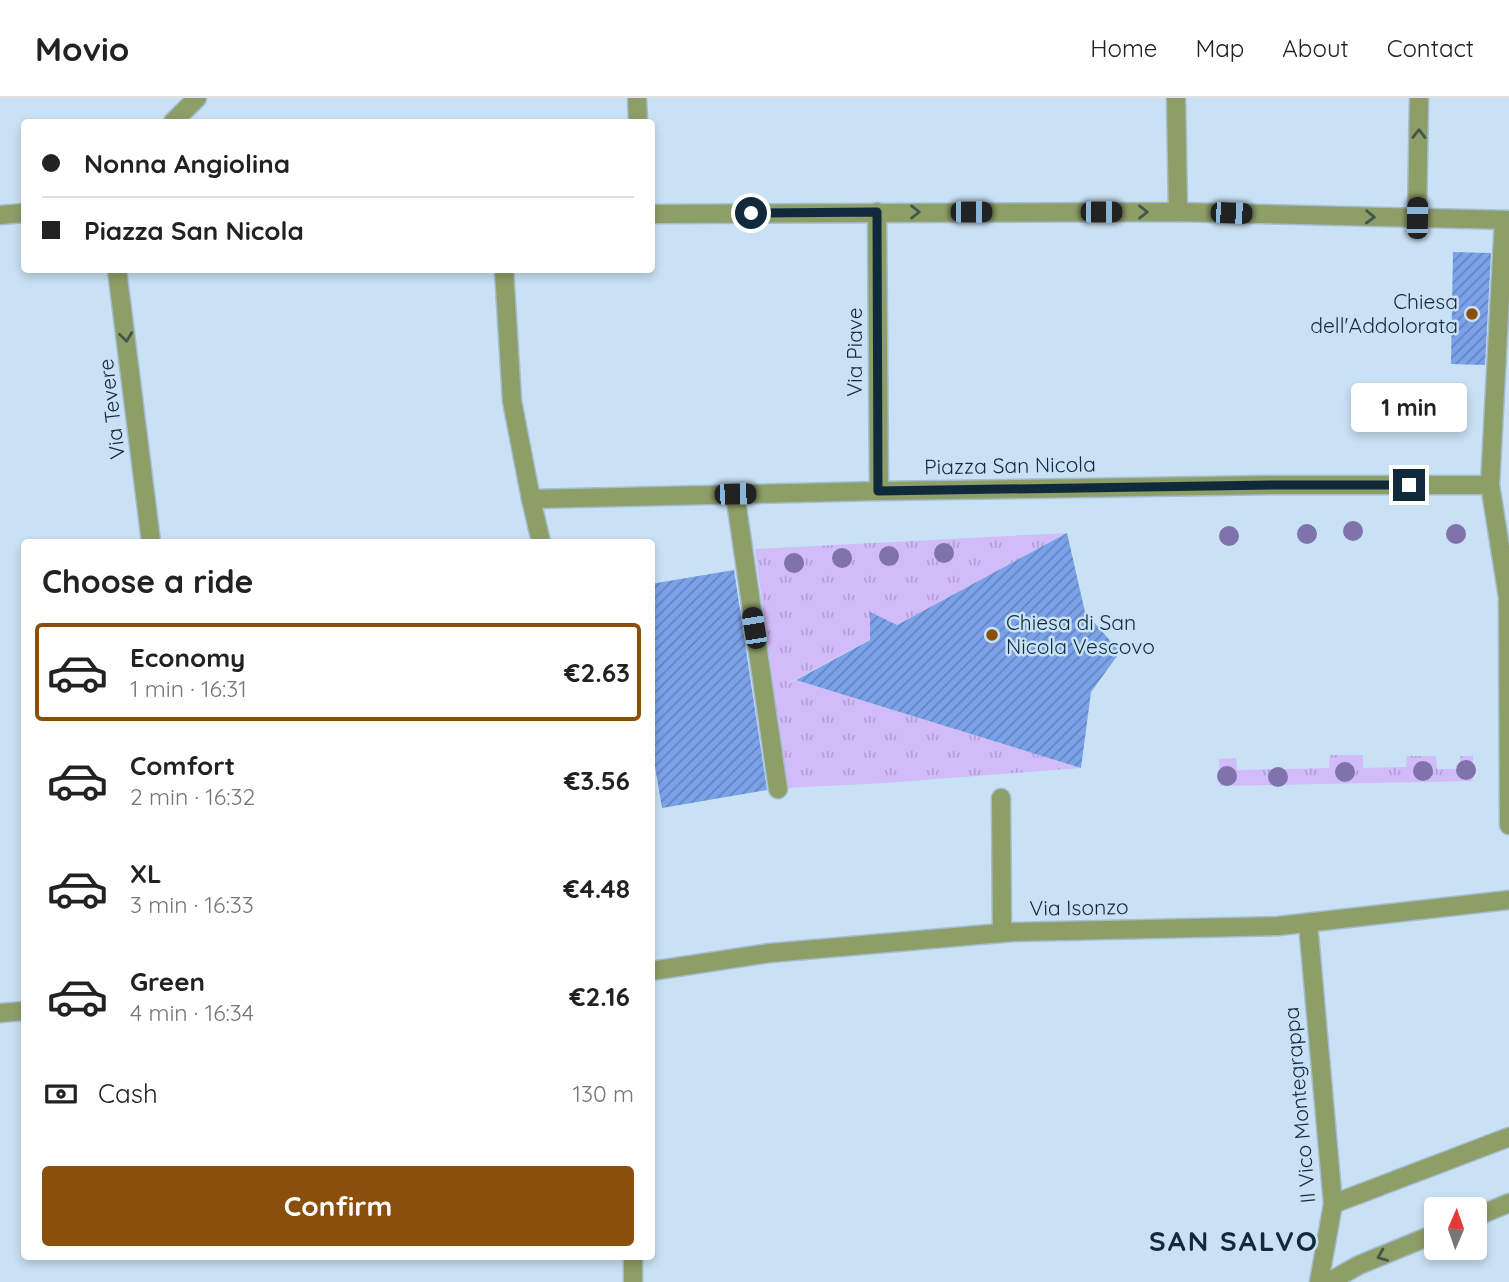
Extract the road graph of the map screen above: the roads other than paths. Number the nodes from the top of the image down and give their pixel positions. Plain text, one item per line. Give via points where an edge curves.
1 (197, 98) edge
2 (637, 98) edge
3 (1176, 98) edge
4 (1419, 98) edge
5 (176, 119) edge
6 (638, 119) edge
7 (877, 212) junction
8 (1178, 212) junction
9 (21, 213) edge
10 (655, 214) edge
11 (0, 215) edge
12 (1417, 218) junction
13 (1506, 220) edge
14 (117, 273) edge
15 (504, 273) edge
16 (1490, 485) junction
17 (878, 491) junction
18 (735, 494) junction
19 (531, 499) junction
20 (151, 539) edge
21 (540, 539) edge
22 (1508, 597) edge
23 (778, 789) dead end
24 (1000, 798) dead end
25 (1509, 825) edge
26 (1509, 900) edge
27 (1308, 923) junction
28 (1002, 933) junction
29 (655, 970) edge
30 (21, 1012) edge
31 (0, 1013) edge
32 (1509, 1137) edge
33 (1509, 1203) edge
34 (1333, 1204) junction
35 (1488, 1212) edge
36 (1424, 1238) edge
37 (633, 1260) edge
38 (633, 1282) edge
39 (1319, 1282) edge
40 (1329, 1282) edge

1 - 5 street
2 - 6 street
3 - 8 street
12 -> 4 street
7 -> 8 street
7 - 10 street
7 - 17 street, Via Piave
8 -> 12 street
9 - 11 street
12 - 13 street
13 - 16 street
14 -> 20 street, Via Tevere
15 - 19 street via 512,401
16 - 17 street, Piazza San Nicola
16 - 22 street
17 - 18 street, Piazza San Nicola
18 - 19 street, Piazza San Nicola
18 - 23 street
19 - 21 street
22 - 25 street
24 - 28 street
26 - 27 street, Via Isonzo
27 - 28 street, Via Isonzo
27 - 34 street, II Vico Montegrappa
28 - 29 street, Via Isonzo via 770,953
30 - 31 street
32 - 34 street
33 - 35 street
34 - 39 street, II Vico Montegrappa
36 -> 40 street
37 - 38 street

